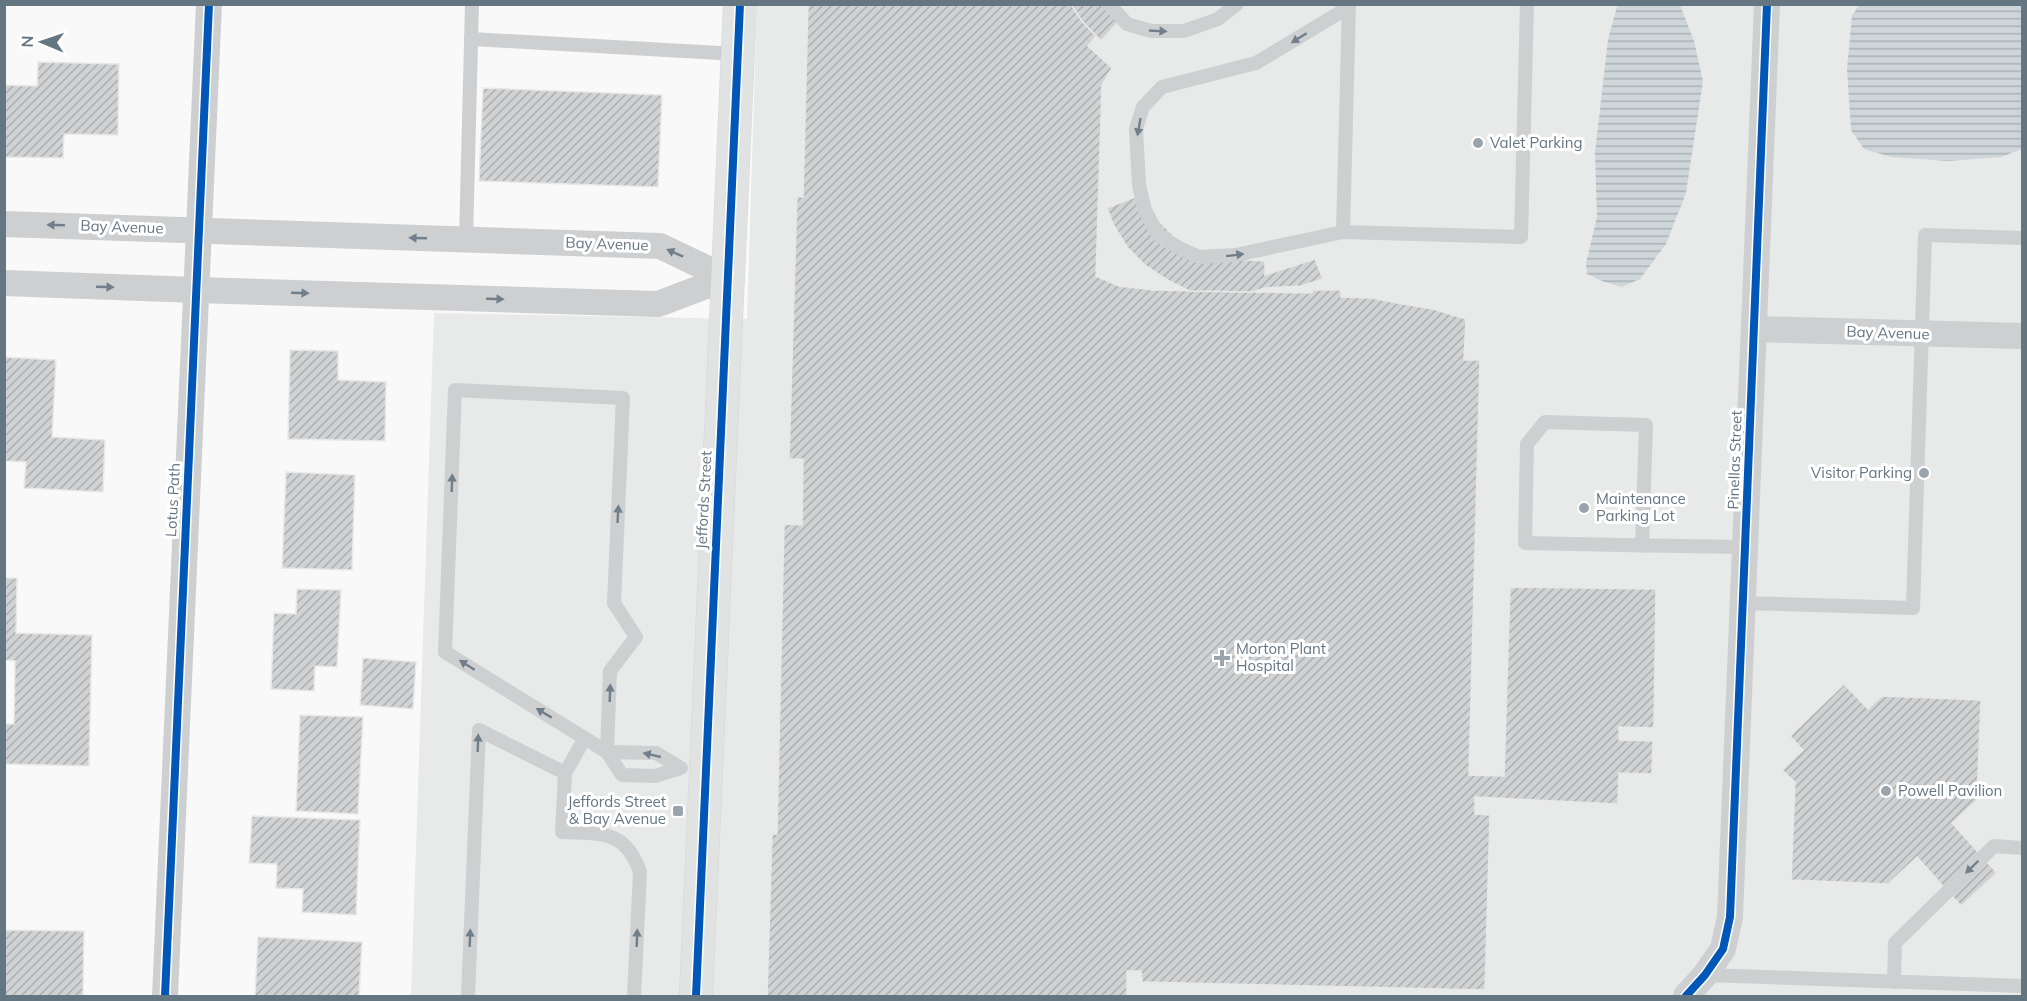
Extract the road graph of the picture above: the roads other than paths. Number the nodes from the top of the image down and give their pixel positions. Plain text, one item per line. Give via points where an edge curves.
1 (209, 4) edge
2 (472, 4) edge
3 (740, 4) edge
4 (1109, 4) edge
5 (1237, 4) edge
6 (1527, 4) edge
7 (1767, 4) edge
8 (1349, 6) edge
9 (471, 39) junction
10 (737, 54) junction
11 (4, 224) edge
12 (198, 230) junction
13 (1343, 232) junction
14 (2022, 238) edge
15 (466, 239) junction
16 (727, 278) junction
17 (4, 283) edge
18 (196, 290) junction
19 (1754, 329) junction
20 (1923, 334) junction
21 (2022, 336) edge
22 (1642, 546) junction
23 (1745, 547) junction
24 (1743, 603) junction
25 (585, 738) junction
26 (607, 752) junction
27 (694, 768) junction
28 (565, 773) junction
29 (2022, 848) edge
30 (1705, 975) junction
31 (1894, 982) junction
32 (2022, 986) edge
33 (165, 996) edge
34 (468, 996) edge
35 (634, 996) edge
36 (696, 996) edge
37 (1686, 996) edge

1 - 12 street, Lotus Path
2 - 9 lane
3 - 10 street, Jeffords Street
4 -> 5 lane via 1127,24 1151,31 1184,31 1218,19
6 - 13 lane via 1521,237
7 - 19 street, Pinellas Street
8 - 13 lane
8 -> 13 lane via 1256,63 1162,87 1143,107 1136,129 1139,185 1145,210 1158,235 1181,249 1199,257 1236,255
9 - 10 lane
9 - 15 lane
10 - 16 street, Jeffords Street
12 -> 11 street, Bay Avenue
15 -> 12 street, Bay Avenue
12 - 18 street, Lotus Path
14 - 20 lane via 1925,235
16 -> 15 street, Bay Avenue via 660,246
18 -> 16 street via 658,304
16 - 27 street, Jeffords Street
17 -> 18 street
18 - 33 street, Lotus Path
19 - 20 street, Bay Avenue
19 - 23 street, Pinellas Street
20 - 21 street, Bay Avenue
20 - 24 lane via 1913,609
22 - 22 lane via 1525,543 1527,444 1545,422 1646,424
22 - 23 lane
23 - 24 street, Pinellas Street
24 - 30 street, Pinellas Street via 1730,917 1723,949
25 - 26 lane
25 - 26 lane via 445,652 455,390 623,398 614,603 636,637 610,671
25 - 28 lane
27 -> 26 lane via 656,753
26 - 27 lane via 621,774 655,776
27 - 36 street, Jeffords Street
34 -> 28 lane via 479,730
35 -> 28 lane via 640,872 634,855 619,839 604,834 562,832
29 -> 31 lane via 1994,846 1895,943
30 - 31 lane
30 - 37 street, Pinellas Street
31 - 32 lane

